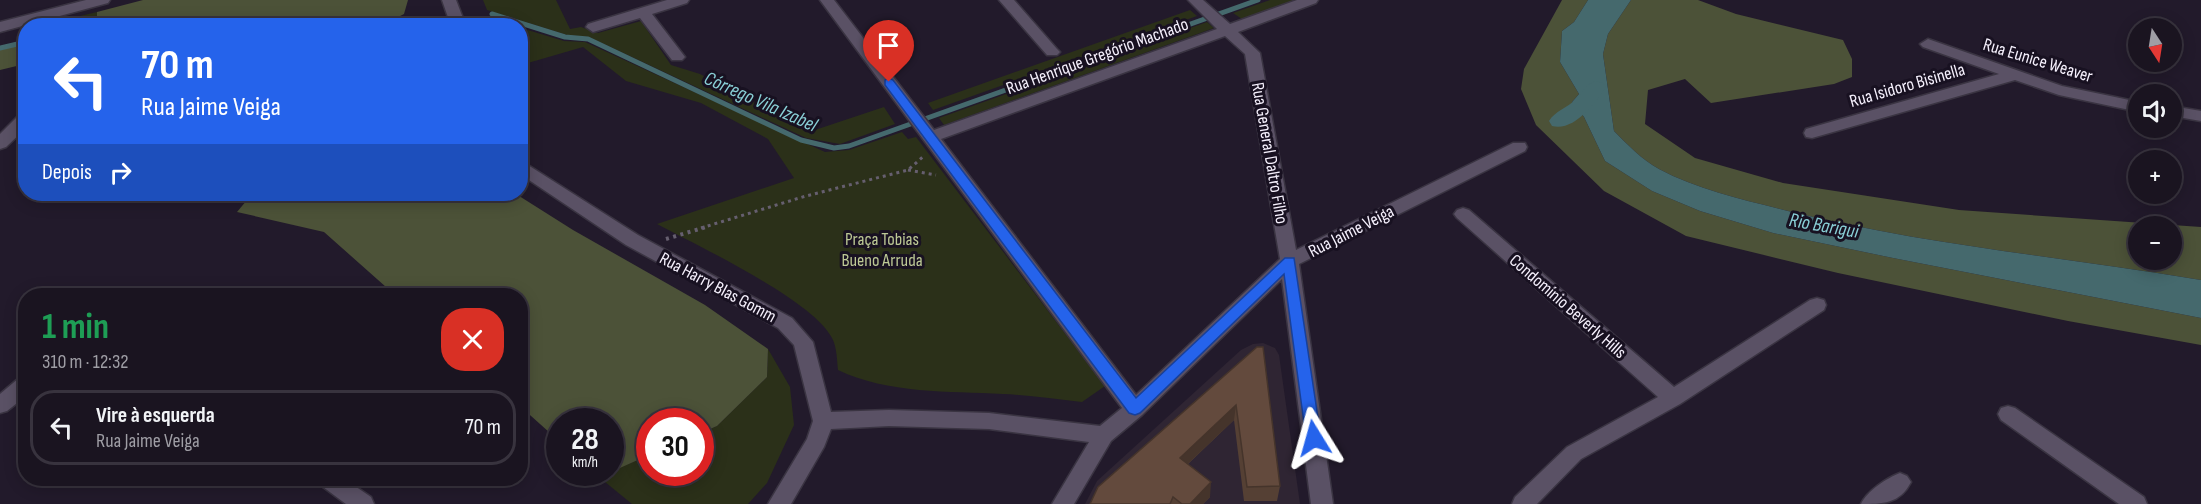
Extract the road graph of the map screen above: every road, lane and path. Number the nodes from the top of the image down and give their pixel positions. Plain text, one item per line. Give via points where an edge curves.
1 (103, 0) edge
2 (449, 0) edge
3 (682, 0) edge
4 (827, 0) edge
5 (1006, 0) edge
6 (1311, 0) edge
7 (69, 4) edge
8 (1202, 4) edge
9 (643, 12) junction
10 (27, 18) edge
11 (456, 18) edge
12 (18, 21) edge
13 (0, 27) edge
14 (593, 27) dead end
15 (1224, 27) junction
16 (1928, 44) dead end
17 (1052, 52) dead end
18 (677, 57) dead end
19 (2013, 75) junction
20 (2128, 105) edge
21 (2182, 113) edge
22 (2201, 116) edge
23 (18, 126) edge
24 (1812, 133) dead end
25 (928, 134) junction
26 (0, 143) edge
27 (1519, 147) dead end
28 (528, 171) edge
29 (1463, 214) dead end
30 (637, 243) junction
31 (1290, 261) junction
32 (1817, 305) dead end
33 (18, 390) edge
34 (1672, 398) junction
35 (0, 405) edge
36 (1135, 409) junction
37 (2008, 414) dead end
38 (823, 422) junction
39 (1104, 435) junction
40 (1900, 482) dead end
41 (337, 486) edge
42 (363, 504) edge
43 (780, 504) edge
44 (1063, 504) edge
45 (1322, 504) edge
46 (1523, 504) edge
47 (1872, 504) edge
48 (2136, 504) edge

1 - 7 street
2 - 11 street
3 - 9 street
4 - 25 street
5 - 17 street
6 - 15 street, Rua Henrique Gregório Machado
7 - 10 street
8 - 15 street, Rua General Daltro Filho
9 - 14 street
9 - 18 street
12 - 13 street
15 - 25 street, Rua Henrique Gregório Machado
15 - 31 street, Rua General Daltro Filho via 1252,53
16 - 19 street, Rua Eunice Weaver
19 - 20 street, Rua Eunice Weaver
19 - 24 street, Rua Isidoro Bisinella
21 - 22 street
23 - 26 street
25 - 30 path via 928,150 908,170
25 - 36 street
27 - 31 street, Rua Jaime Veiga
28 - 30 street, Rua Harry Blas Gomm
29 - 34 street, Condomínio Beverly Hills
30 - 38 street, Rua Harry Blas Gomm via 785,323 803,342
31 - 36 street, Rua Jaime Veiga
31 - 45 street, Rua General Daltro Filho
32 - 34 street
33 - 35 street
34 - 46 street via 1574,453
36 - 39 street, Rua Jaime Veiga
37 - 48 street
38 - 39 street via 889,418 989,421
38 - 43 street via 817,441
39 - 44 street, Rua Jaime Veiga
40 - 47 street
41 - 42 street

